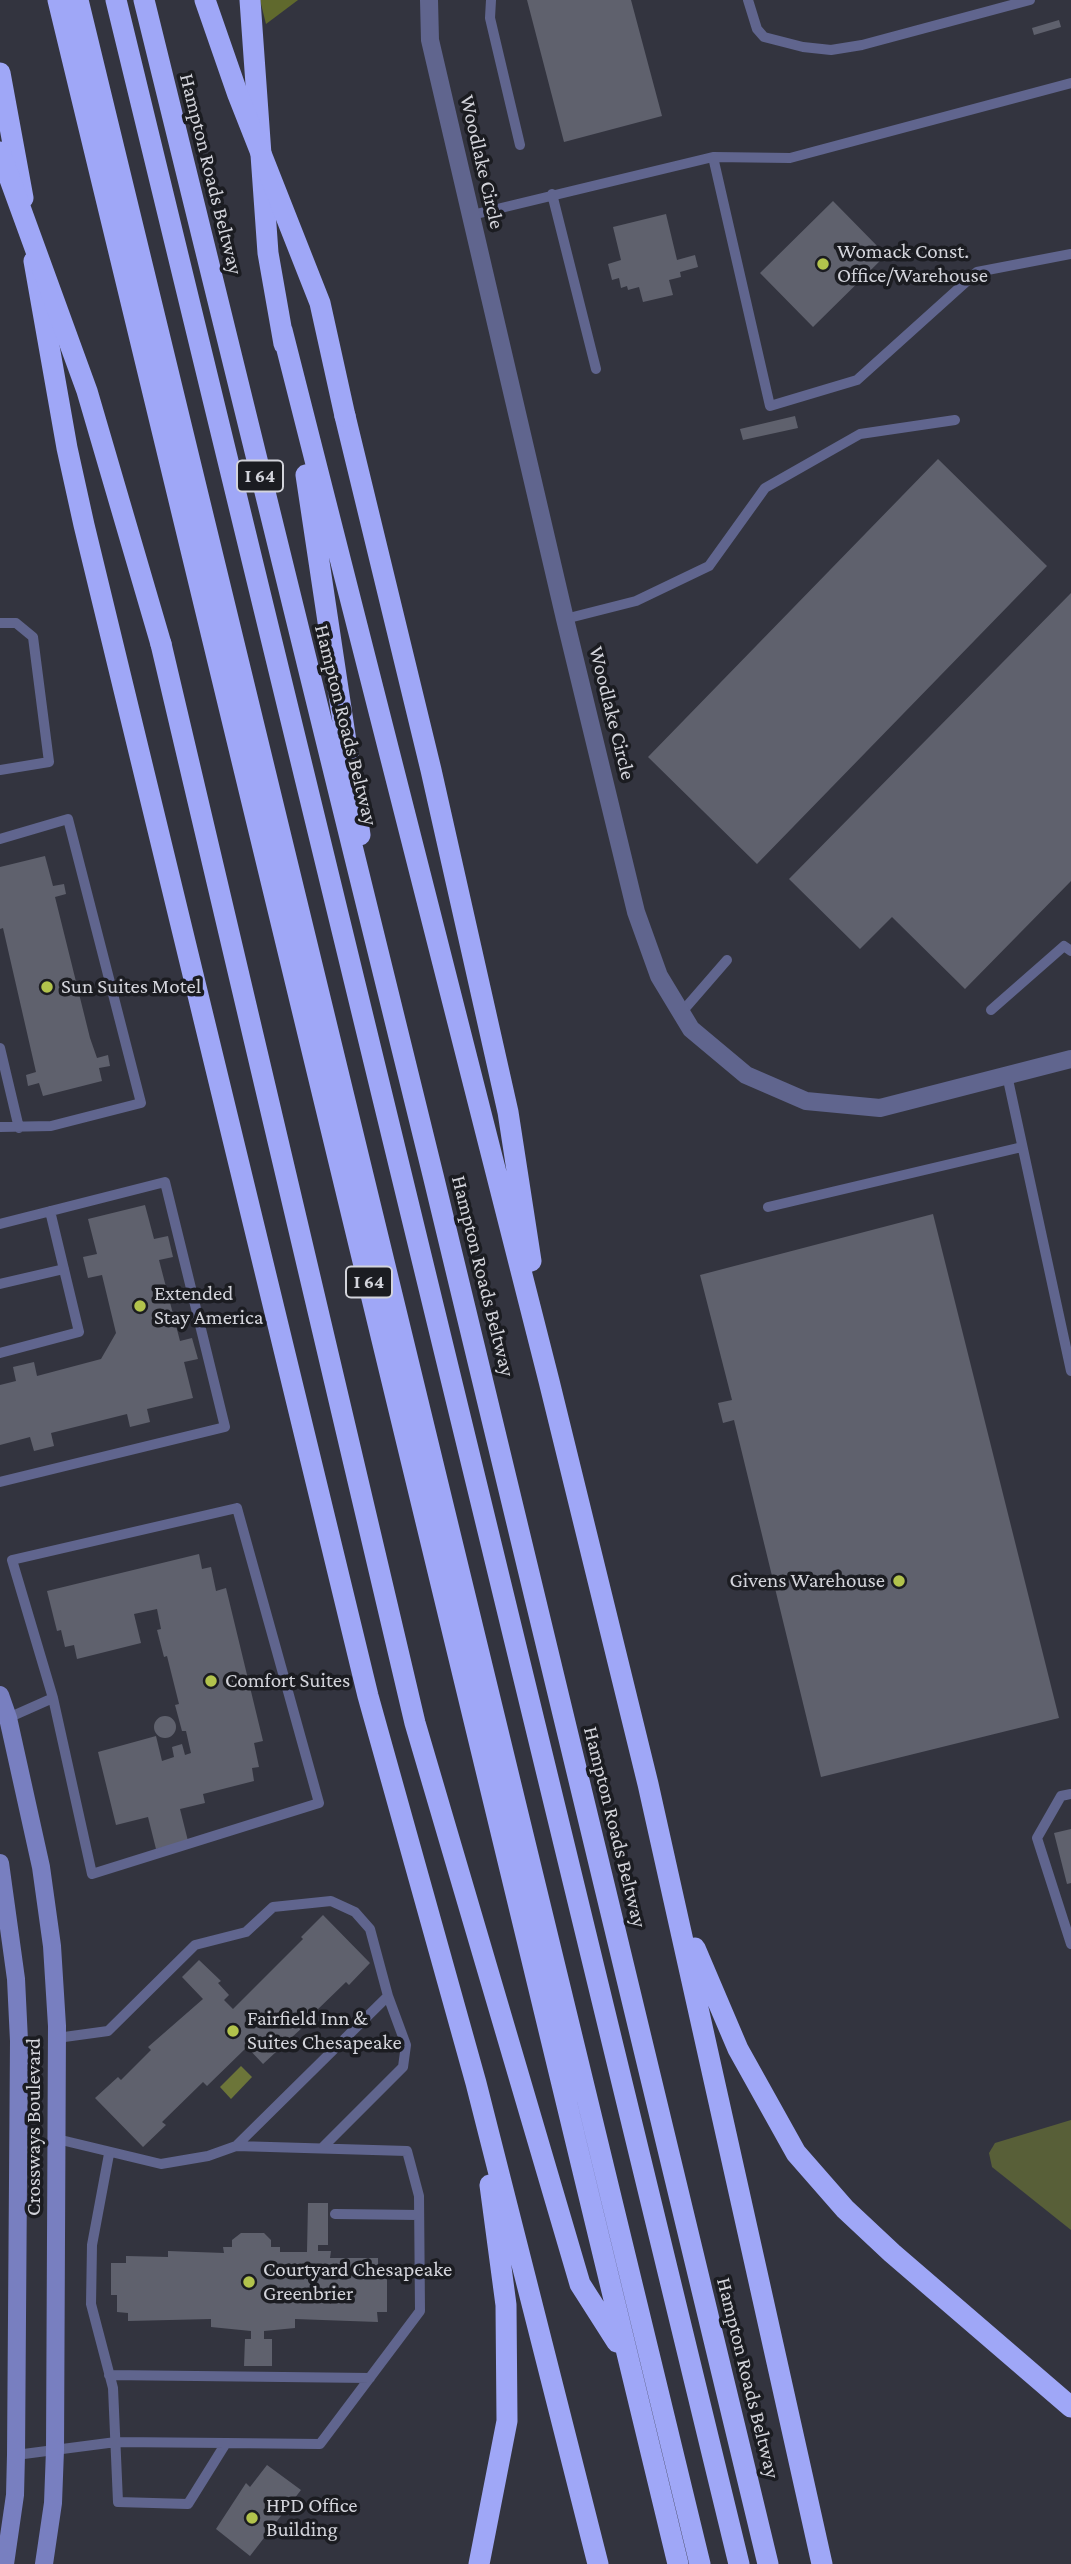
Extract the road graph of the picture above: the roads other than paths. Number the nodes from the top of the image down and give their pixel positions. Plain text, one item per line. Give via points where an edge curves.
1 (58, 0) edge
2 (78, 0) edge
3 (116, 0) edge
4 (144, 0) edge
5 (205, 0) edge
6 (250, 0) edge
7 (429, 0) edge
8 (491, 0) edge
9 (748, 0) edge
10 (1030, 0) edge
11 (0, 73) edge
12 (1071, 83) edge
13 (520, 145) dead end
14 (0, 152) edge
15 (713, 157) junction
16 (552, 194) junction
17 (472, 215) junction
18 (1071, 254) edge
19 (282, 330) junction
20 (596, 369) dead end
21 (956, 421) dead end
22 (565, 619) junction
23 (0, 623) edge
24 (0, 770) edge
25 (0, 839) edge
26 (377, 951) junction
27 (1071, 951) edge
28 (727, 960) dead end
29 (992, 1010) dead end
30 (681, 1013) junction
31 (0, 1048) edge
32 (1071, 1059) edge
33 (1007, 1075) junction
34 (0, 1128) edge
35 (19, 1128) junction
36 (1022, 1147) junction
37 (768, 1207) dead end
38 (50, 1211) junction
39 (0, 1224) edge
40 (64, 1269) junction
41 (0, 1284) edge
42 (0, 1353) edge
43 (1071, 1371) edge
44 (549, 1381) junction
45 (0, 1482) edge
46 (0, 1695) edge
47 (52, 1698) junction
48 (4, 1719) edge
49 (648, 1784) junction
50 (1071, 1794) edge
51 (0, 1863) edge
52 (1071, 1944) edge
53 (388, 1996) junction
54 (57, 2038) junction
55 (476, 2083) junction
56 (57, 2139) junction
57 (236, 2146) junction
58 (322, 2148) junction
59 (109, 2154) junction
60 (335, 2214) dead end
61 (419, 2215) junction
62 (625, 2356) junction
63 (109, 2375) junction
64 (369, 2378) junction
65 (1071, 2407) edge
66 (116, 2442) junction
67 (226, 2443) junction
68 (55, 2450) junction
69 (16, 2455) junction
70 (5, 2564) edge
71 (44, 2564) edge
72 (479, 2564) edge
73 (598, 2564) edge
74 (678, 2564) edge
75 (700, 2564) edge
76 (739, 2564) edge
77 (768, 2564) edge
78 (822, 2564) edge

1 - 62 highway, I 64
2 - 75 highway
3 - 76 highway
4 - 26 highway, Hampton Roads Beltway / I 64
5 - 44 highway, bridge via 320,303 508,1112
6 - 19 highway via 268,253
7 - 17 street, Woodlake Circle via 430,40
8 - 13 lane via 490,18
9 - 10 lane via 764,37 831,50 862,46
11 - 55 highway via 66,447 87,538 368,1696
12 - 15 lane via 790,159
14 - 62 highway, bridge via 91,403 161,644 415,1723 580,2284
15 - 16 lane
15 - 18 lane via 770,406 857,380 977,272
16 - 17 lane
16 - 20 lane
17 - 22 street, Woodlake Circle
19 - 26 highway via 327,598
19 - 44 highway
21 - 22 lane via 860,434 765,488 709,566 636,601
22 - 30 street, Woodlake Circle via 636,912 659,976
23 - 24 lane via 16,622 33,637 49,762
25 - 35 lane via 68,819 141,1103 51,1126
26 - 77 highway, Hampton Roads Beltway / I 64
27 - 29 lane via 1064,946
28 - 30 lane
30 - 33 street, Woodlake Circle via 691,1029 746,1074 807,1101 880,1108
31 - 35 lane
32 - 33 street, Woodlake Circle
33 - 36 lane
34 - 35 lane
36 - 37 lane
36 - 43 lane
38 - 39 lane
38 - 40 lane
38 - 45 lane via 165,1182 225,1427
40 - 41 lane
40 - 42 lane via 79,1332
44 - 49 highway
46 - 48 street, Crossways Boulevard
47 - 47 lane via 92,1874 318,1803 237,1508 12,1560
47 - 48 lane
48 - 54 street, Crossways Boulevard via 48,1906
49 - 65 highway via 696,1952 738,2049 796,2153 892,2253
49 - 78 highway
50 - 52 lane via 1061,1796 1037,1838
51 - 69 street, Crossways Boulevard via 16,1979 19,2042
53 - 54 lane via 370,1930 355,1912 331,1901 273,1907 246,1932 195,1945 108,2031
53 - 57 lane
53 - 58 lane via 406,2045 403,2067
54 - 56 street, Crossways Boulevard
55 - 72 highway via 506,2305 508,2389 505,2443
55 - 73 highway
56 - 59 lane
56 - 68 street, Crossways Boulevard
57 - 58 lane
57 - 59 lane via 161,2164
58 - 61 lane via 407,2151 419,2196
59 - 63 lane via 92,2245 91,2304
60 - 61 lane
61 - 64 lane via 420,2311
62 - 74 highway, I 64
63 - 64 lane
63 - 66 lane
64 - 67 lane via 320,2444
66 - 67 lane
66 - 67 lane via 118,2502 188,2504
66 - 68 lane
68 - 69 lane
68 - 71 street, Crossways Boulevard
69 - 70 street, Crossways Boulevard

